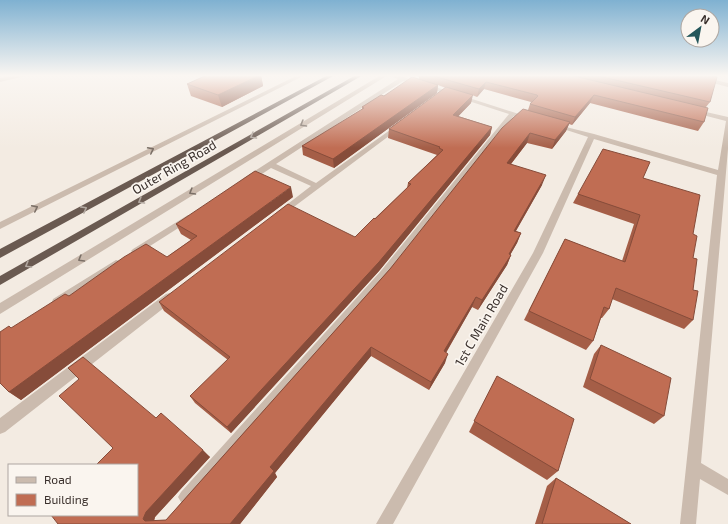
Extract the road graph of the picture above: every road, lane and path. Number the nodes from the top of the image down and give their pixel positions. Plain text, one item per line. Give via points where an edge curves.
1 (253, 99) edge
2 (287, 99) edge
3 (317, 99) edge
4 (344, 99) edge
5 (370, 99) edge
6 (471, 99) edge
7 (683, 108) edge
8 (513, 113) junction
9 (528, 117) edge
10 (728, 119) edge
11 (407, 120) edge
12 (728, 122) edge
13 (549, 123) edge
14 (592, 135) junction
15 (270, 164) junction
16 (721, 174) junction
17 (238, 185) edge
18 (317, 186) junction
19 (194, 214) edge
20 (273, 219) edge
21 (0, 226) edge
22 (0, 254) edge
23 (0, 282) edge
24 (178, 292) edge
25 (47, 308) edge
26 (0, 309) edge
27 (0, 427) edge
28 (693, 467) junction
29 (728, 487) edge
30 (178, 506) edge
31 (384, 524) edge
32 (688, 524) edge

21 -> 1 street
22 -> 2 highway, Outer Ring Road
3 -> 23 highway, Outer Ring Road
4 -> 26 street
5 - 15 street
6 - 8 street
7 - 10 street
8 - 9 street
8 - 30 street via 384,275
11 - 18 street
12 - 16 street
13 - 14 street
14 - 16 street
14 - 31 street, 1st C Main Road via 538,253
15 - 17 street
15 - 18 street
16 - 28 street
18 - 20 street
19 - 25 street
24 - 27 street
28 - 29 street
28 - 32 street

